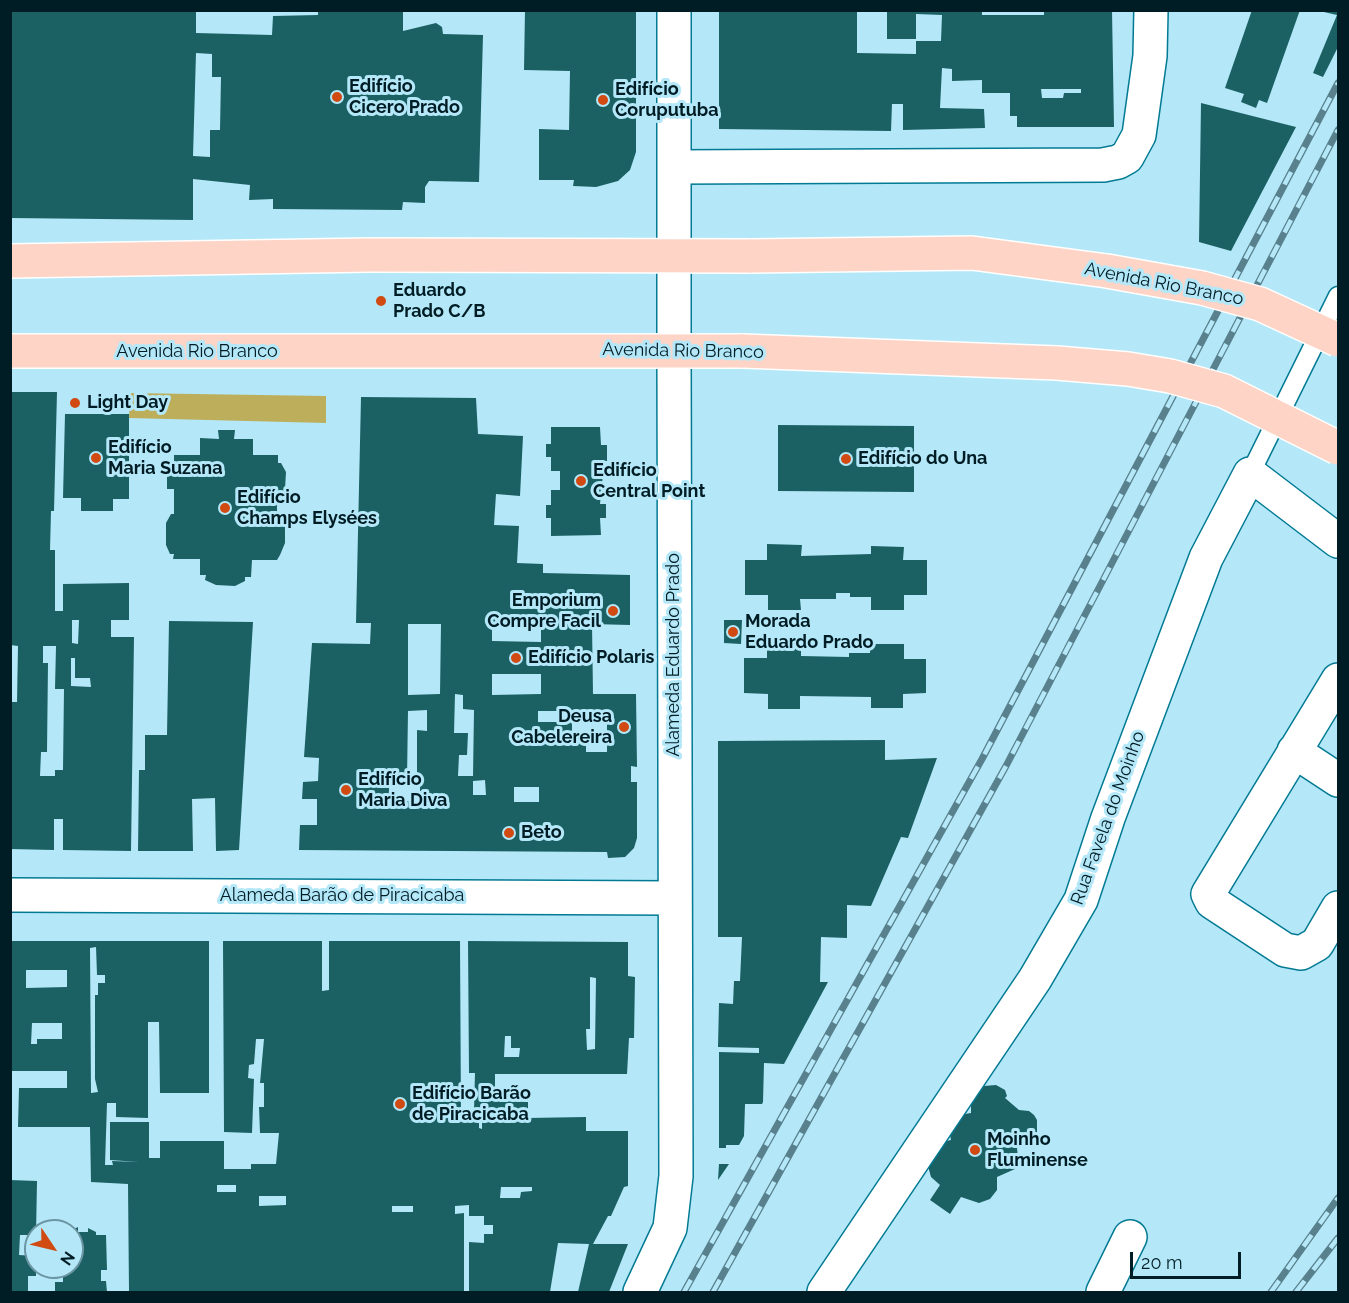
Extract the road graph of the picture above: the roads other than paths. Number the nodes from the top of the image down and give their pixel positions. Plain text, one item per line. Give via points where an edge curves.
1 (674, 10) edge
2 (1151, 10) edge
3 (675, 167) junction
4 (676, 257) junction
5 (10, 261) edge
6 (1338, 297) edge
7 (1338, 340) edge
8 (674, 350) junction
9 (10, 351) edge
10 (1338, 448) edge
11 (1250, 474) junction
12 (1338, 541) edge
13 (1338, 680) edge
14 (1294, 751) junction
15 (1338, 780) edge
16 (10, 895) edge
17 (674, 897) junction
18 (1338, 908) edge
19 (1130, 1237) dead end
20 (640, 1293) edge
21 (824, 1293) edge
22 (1103, 1293) edge

1 - 3 street, Alameda Eduardo Prado
2 - 3 street via 1150,56 1139,135 1127,157 1103,165
3 - 4 street, Alameda Eduardo Prado
4 - 5 main road, Avenida Rio Branco via 370,255
4 - 7 main road, Avenida Rio Branco, bridge via 972,253 1043,261 1202,288 1260,304
4 - 8 street, Alameda Eduardo Prado
6 - 11 lane
8 - 9 main road, Avenida Rio Branco
8 - 10 main road, Avenida Rio Branco, bridge via 1057,363 1128,369 1224,391
8 - 17 street, Alameda Eduardo Prado
11 - 12 street
11 - 21 street, Rua Favela do Moinho via 1206,558 1081,900 1035,979
13 - 14 street
14 - 15 street
14 - 18 street via 1208,894 1212,902 1285,950 1301,953 1317,944
16 - 17 street, Alameda Barão de Piracicaba
17 - 20 street, Alameda Eduardo Prado via 675,1205 670,1228
19 - 22 street

